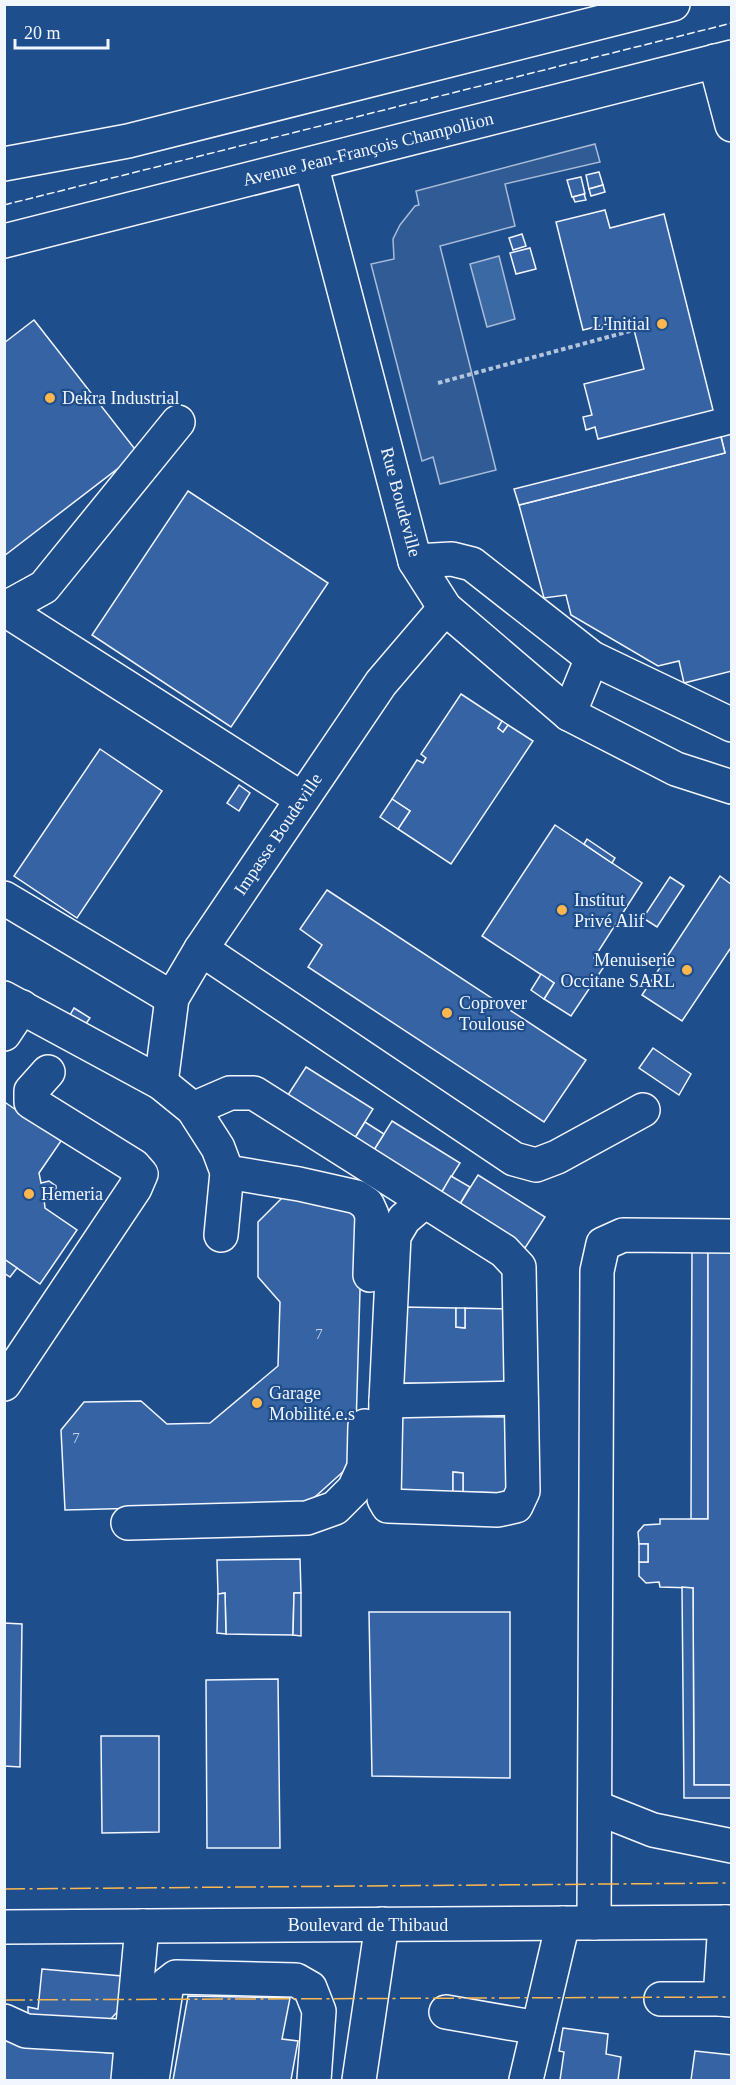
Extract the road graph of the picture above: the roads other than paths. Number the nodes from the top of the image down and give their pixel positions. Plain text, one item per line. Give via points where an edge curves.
1 (673, 4) edge
2 (723, 59) edge
3 (732, 125) edge
4 (4, 164) edge
5 (311, 164) junction
6 (4, 241) edge
7 (178, 422) dead end
8 (416, 561) junction
9 (445, 608) junction
10 (4, 609) edge
11 (592, 658) junction
12 (569, 714) junction
13 (732, 725) edge
14 (732, 787) edge
15 (302, 799) junction
16 (4, 898) edge
17 (201, 949) junction
18 (172, 998) junction
19 (10, 1013) edge
20 (48, 1072) dead end
21 (161, 1083) junction
22 (193, 1109) junction
23 (643, 1110) dead end
24 (227, 1172) junction
25 (425, 1201) junction
26 (221, 1235) dead end
27 (732, 1236) edge
28 (4, 1384) edge
29 (521, 1398) junction
30 (386, 1401) junction
31 (129, 1523) dead end
32 (595, 1807) junction
33 (732, 1846) edge
34 (728, 1922) edge
35 (579, 1923) junction
36 (382, 1924) junction
37 (141, 1926) junction
38 (4, 1927) edge
39 (661, 1999) dead end
40 (726, 1999) edge
41 (446, 2012) dead end
42 (4, 2021) edge
43 (538, 2028) junction
44 (132, 2037) junction
45 (128, 2080) edge
46 (152, 2080) edge
47 (314, 2080) edge
48 (359, 2080) edge
49 (526, 2080) edge

1 - 4 street via 128,141
2 - 3 street
2 - 5 street, Avenue Jean-François Champollion
5 - 6 street, Avenue Jean-François Champollion
5 - 8 street, Rue Boudeville
7 - 10 street via 44,587
8 - 9 street, Rue Boudeville
8 - 11 street via 452,559 472,564
9 - 12 street, Rue Boudeville
9 - 15 street, Impasse Boudeville via 381,683
10 - 15 street
11 - 12 street
11 - 13 street
12 - 14 street, Rue Boudeville via 676,769
15 - 17 street, Impasse Boudeville
16 - 18 street
17 - 18 street, Impasse Boudeville
17 - 23 street via 514,1159 536,1165
18 - 21 street, Impasse Boudeville
19 - 21 street
20 - 28 street via 31,1091 32,1102 141,1174
21 - 22 street
22 - 24 street via 218,1148
22 - 25 street via 231,1093 254,1093
24 - 26 street
24 - 31 street via 357,1197 370,1210 364,1467 354,1489 334,1508 307,1518
25 - 29 street via 504,1251 519,1267
25 - 30 street via 404,1219 394,1236
27 - 32 street via 623,1235 603,1244 597,1271
29 - 30 street
29 - 30 street via 523,1491 516,1506 498,1510 388,1506 384,1499
32 - 33 street via 653,1830
32 - 35 street
34 - 35 street, Boulevard de Thibaud
34 - 40 street
35 - 36 street, Boulevard de Thibaud
35 - 43 street
36 - 37 street, Boulevard de Thibaud
36 - 48 street
37 - 38 street, Boulevard de Thibaud
37 - 44 street
39 - 40 street
41 - 43 street
42 - 44 street via 26,2031
43 - 49 street
44 - 45 street
46 - 47 street via 167,1984 176,1977 296,1980 310,1988 318,2011

